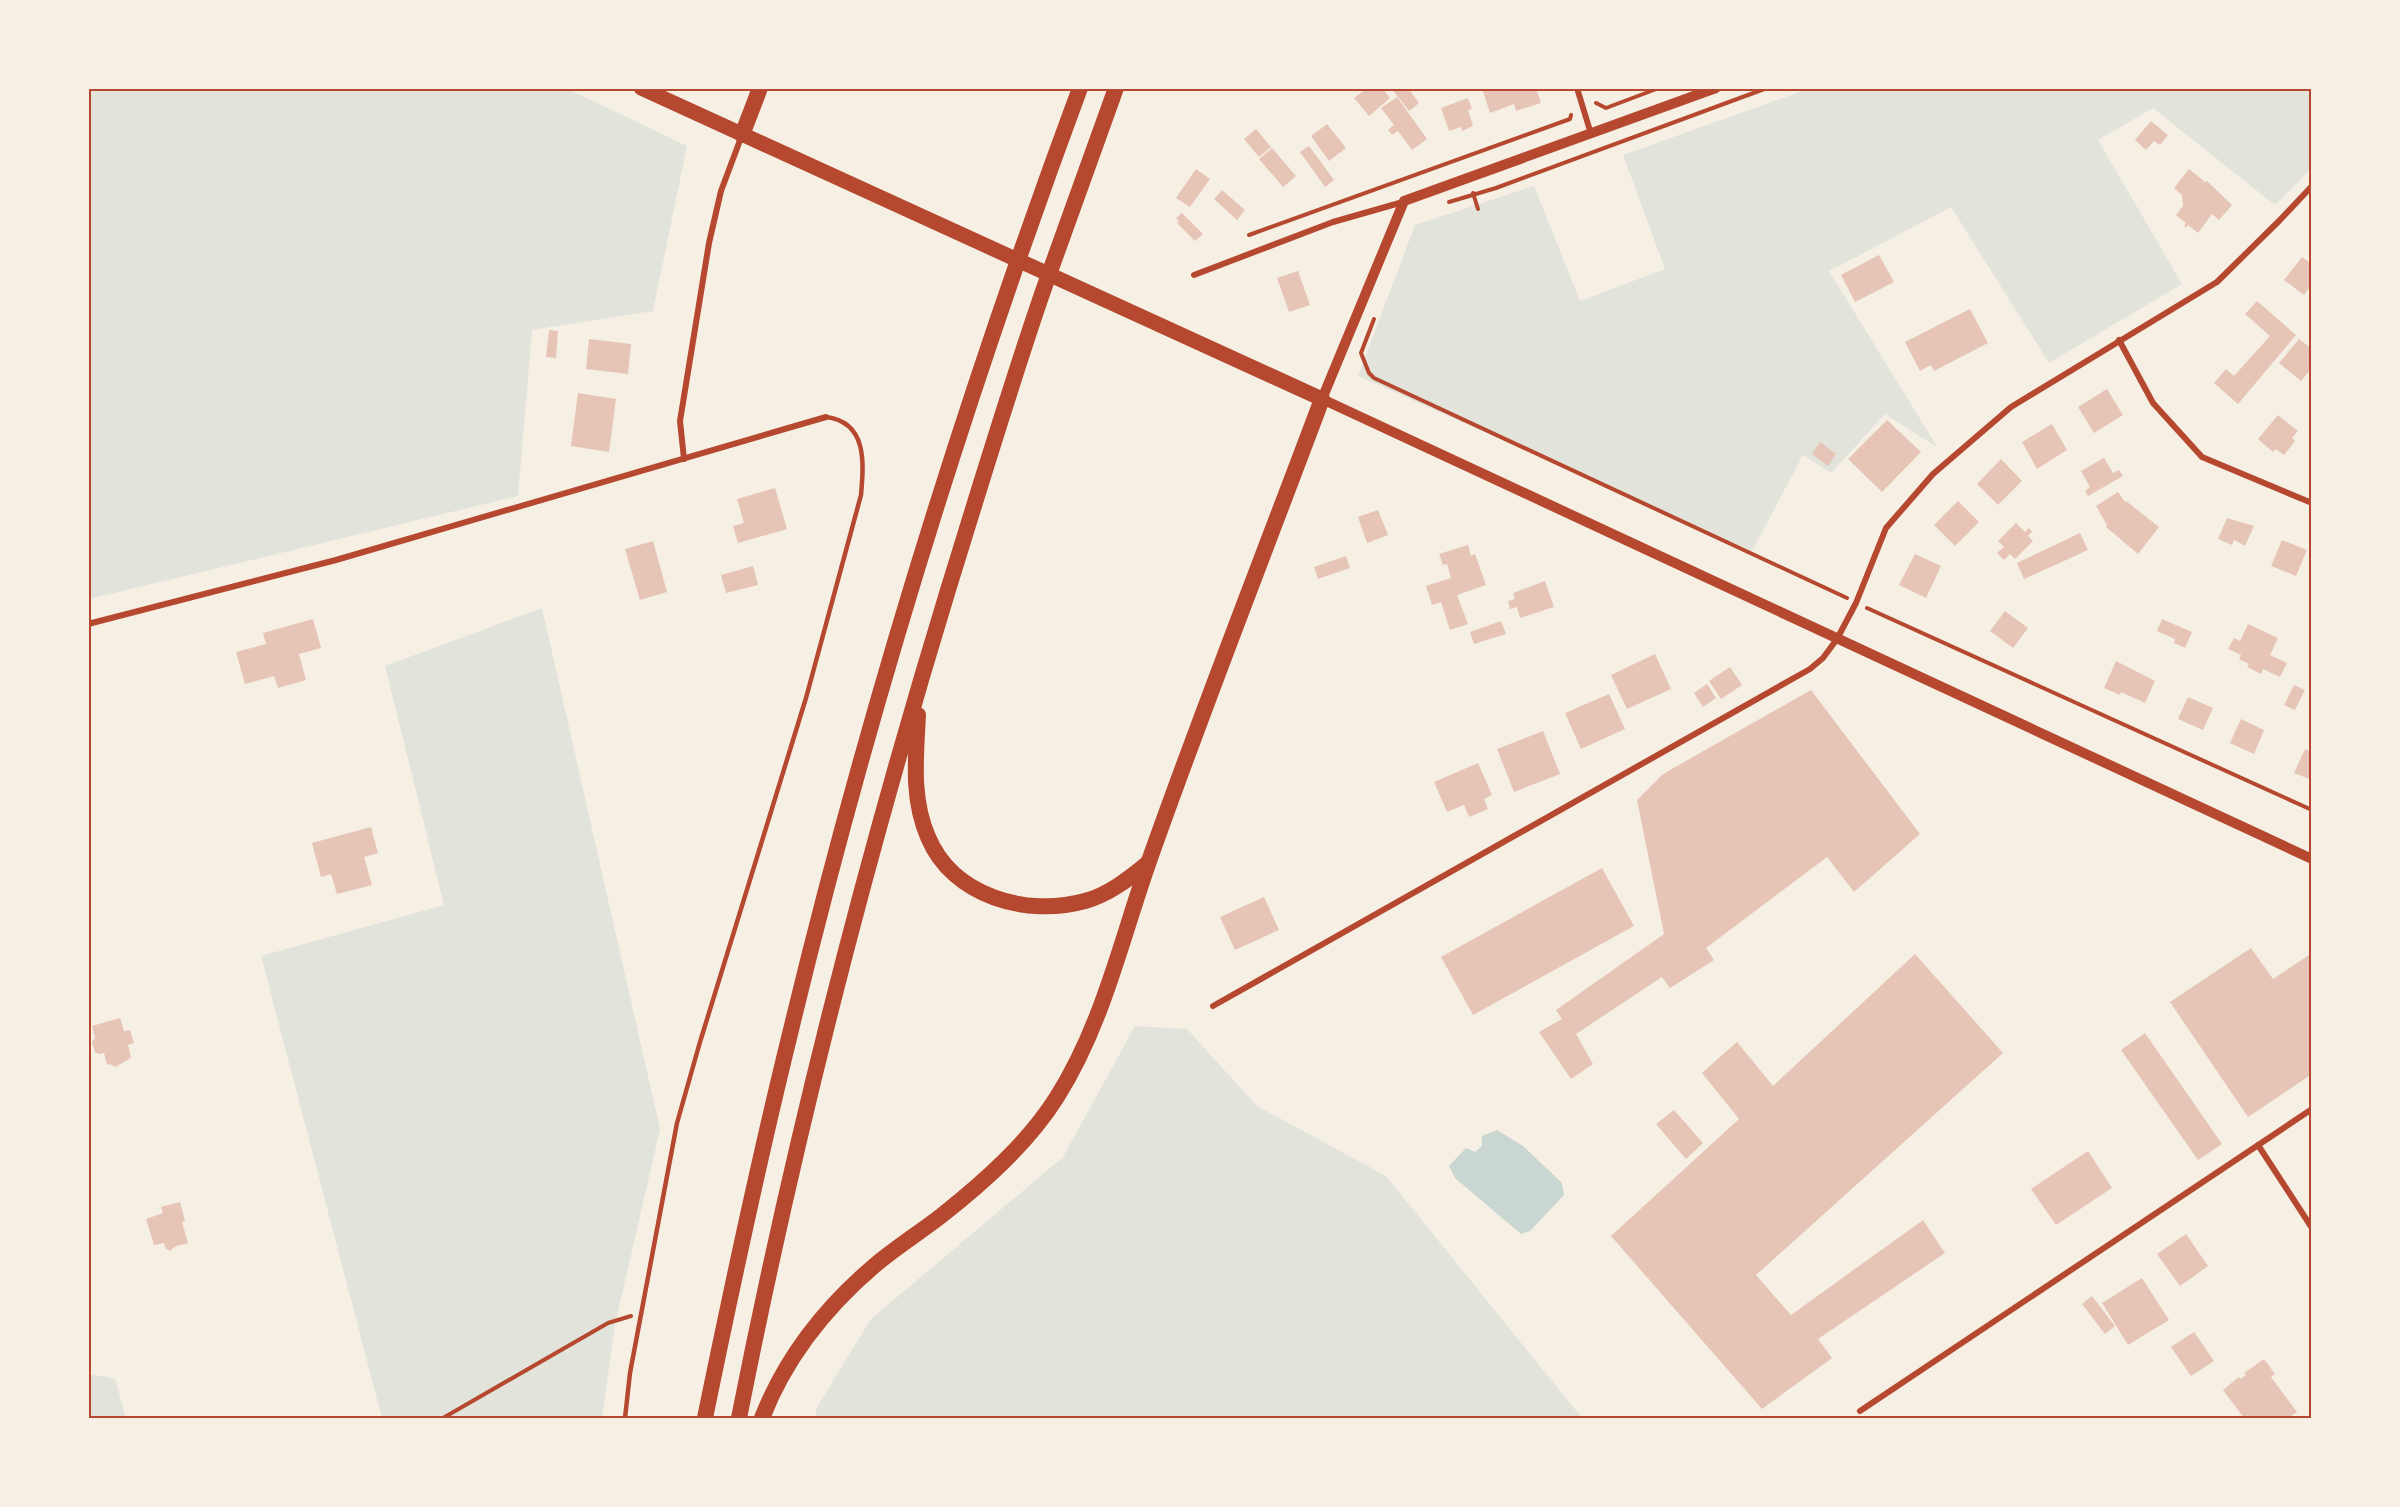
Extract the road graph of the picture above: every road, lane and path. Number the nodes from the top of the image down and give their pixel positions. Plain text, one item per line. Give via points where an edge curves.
1 (641, 88) edge
2 (760, 88) edge
3 (1080, 88) edge
4 (1116, 88) edge
5 (1577, 88) edge
6 (1659, 88) edge
7 (1716, 88) edge
8 (1767, 88) edge
9 (1584, 107) junction
10 (1591, 134) junction
11 (742, 135) junction
12 (2312, 186) edge
13 (1404, 201) junction
14 (1442, 202) dead end
15 (1249, 235) dead end
16 (1194, 275) dead end
17 (1376, 312) dead end
18 (2119, 340) junction
19 (1322, 399) junction
20 (826, 417) joint
21 (684, 459) junction
22 (2312, 503) edge
23 (1856, 603) junction
24 (88, 624) edge
25 (1837, 639) junction
26 (919, 685) junction
27 (2312, 810) edge
28 (2312, 859) edge
29 (1149, 863) junction
30 (1213, 1006) dead end
31 (2312, 1109) edge
32 (2258, 1145) junction
33 (2312, 1228) edge
34 (640, 1315) junction
35 (1860, 1411) dead end
36 (443, 1419) edge
37 (625, 1419) edge
38 (705, 1419) edge
39 (739, 1419) edge
40 (762, 1419) edge

1 - 11 main road
2 - 11 highway
3 - 38 highway via 958,441 878,704 789,1037
4 - 26 highway via 1043,292
5 - 9 street
6 - 9 path via 1606,108 1596,103
7 - 10 street
8 - 14 path via 1496,188
9 - 10 street
9 - 15 path via 1573,111 1570,119
10 - 13 street
11 - 19 main road
11 - 21 street via 721,191 709,243 680,421
12 - 18 street via 2217,282
13 - 16 street via 1333,222
13 - 19 street
17 - 23 path via 1361,353 1374,378
18 - 22 street via 2153,403 2202,457
18 - 23 street via 2011,407 1933,474 1886,528
19 - 25 street
19 - 29 highway
20 - 21 street
20 - 34 lane via 848,423 859,439 863,478 858,509 680,1113
21 - 24 street via 336,560
23 - 25 street
23 - 27 path
25 - 28 street
25 - 30 street via 1810,669
26 - 29 highway via 917,800 928,838 938,856 962,879 1000,901 1052,905 1086,901 1127,880
26 - 39 highway via 822,1044
29 - 40 highway via 1096,1018 1056,1098 1036,1126 982,1182 850,1288 791,1360
31 - 32 street
32 - 33 street
32 - 35 street
34 - 36 path via 608,1323
34 - 37 lane

